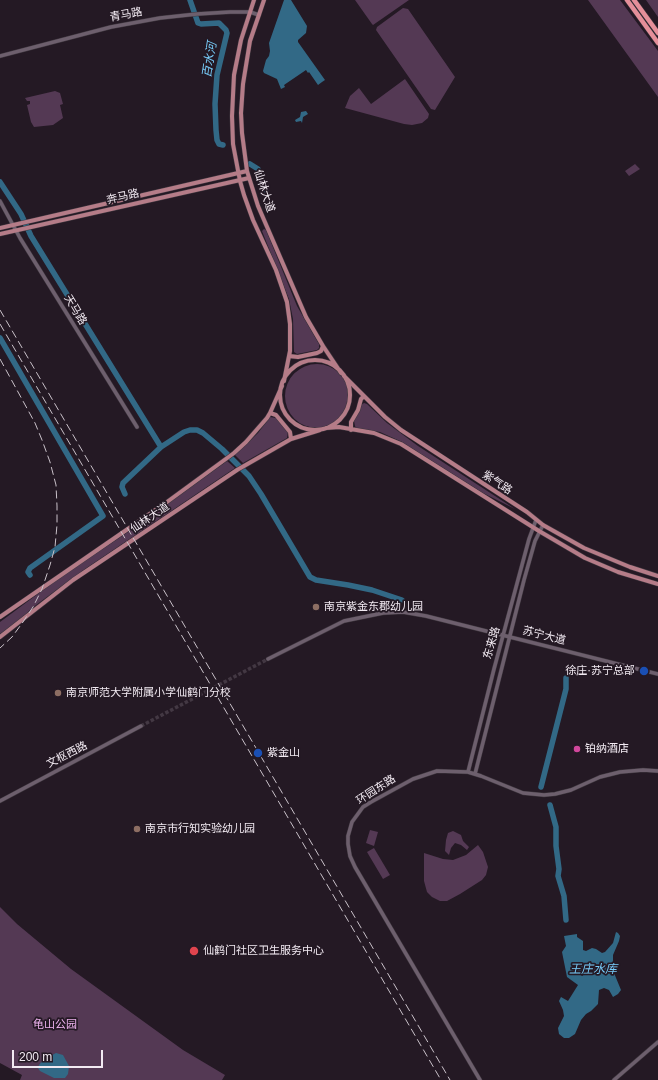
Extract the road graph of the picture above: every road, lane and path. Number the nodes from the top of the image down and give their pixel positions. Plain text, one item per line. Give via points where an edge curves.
1 (254, 0) edge
2 (264, 0) edge
3 (627, 0) edge
4 (634, 0) edge
5 (250, 12) junction
6 (259, 15) junction
7 (658, 33) edge
8 (241, 40) junction
9 (250, 43) junction
10 (658, 43) edge
11 (0, 56) edge
12 (247, 171) junction
13 (238, 173) junction
14 (249, 178) junction
15 (240, 181) junction
16 (0, 201) edge
17 (14, 225) junction
18 (0, 228) edge
19 (16, 230) junction
20 (0, 234) edge
21 (323, 346) junction
22 (289, 356) junction
23 (343, 374) junction
24 (284, 381) junction
25 (282, 386) junction
26 (364, 396) junction
27 (270, 413) junction
28 (136, 427) dead end
29 (326, 428) junction
30 (320, 430) junction
31 (351, 430) junction
32 (291, 439) junction
33 (515, 505) junction
34 (509, 512) junction
35 (536, 520) junction
36 (543, 525) junction
37 (534, 528) junction
38 (539, 531) junction
39 (568, 540) junction
40 (564, 546) junction
41 (658, 576) edge
42 (658, 584) edge
43 (0, 617) edge
44 (504, 635) junction
45 (0, 637) edge
46 (510, 637) junction
47 (268, 659) tunnel mouth
48 (658, 674) edge
49 (141, 726) tunnel mouth
50 (658, 771) edge
51 (468, 772) junction
52 (475, 774) junction
53 (0, 801) edge
54 (658, 1042) edge
55 (480, 1080) edge
56 (614, 1080) edge

1 - 5 main road, 仙林大道
2 - 6 main road, 仙林大道
3 - 10 highway
4 - 7 highway
5 - 6 street, 青马路
5 - 8 main road, 仙林大道
5 - 11 street, 青马路 via 160,18 126,24
6 - 9 main road, 仙林大道
8 - 9 main road
8 - 13 main road, 仙林大道 via 234,75 232,116
9 - 12 main road, 仙林大道 via 241,113
12 - 13 main road, 奔马路
12 - 14 main road, 仙林大道
13 - 15 main road, 仙林大道
13 - 17 main road, 奔马路
14 - 15 main road, 奔马路
14 - 21 main road, 仙林大道 via 289,280
15 - 19 main road, 奔马路
15 - 22 main road, 仙林大道 via 253,220 287,302 291,332
16 - 17 street, 天马路
17 - 18 main road, 奔马路
17 - 19 street, 天马路
19 - 20 main road, 奔马路
19 - 28 street, 天马路
21 - 22 main road via 317,353
21 - 23 main road, 仙林大道
22 - 24 main road, 仙林大道
23 - 24 main road via 330,364 312,361 295,367
23 - 26 main road, 紫气路
23 - 29 main road via 349,386 349,406 342,418
24 - 25 main road
25 - 27 main road, 仙林大道
25 - 30 main road via 282,404 289,418 304,428
26 - 31 main road via 351,422
26 - 33 main road, 紫气路 via 401,430
27 - 32 main road via 276,415 290,432
27 - 43 main road, 仙林大道 via 234,453
29 - 30 main road
29 - 31 main road, 紫气路 via 339,427
30 - 32 main road, 仙林大道
31 - 34 main road, 紫气路 via 374,433 401,444
32 - 45 main road, 仙林大道 via 237,470 73,580
33 - 34 main road via 516,510
33 - 35 main road, 紫气路
34 - 37 main road, 紫气路
35 - 36 main road, 紫气路
35 - 37 street, 东来路
36 - 38 street, 东来路
36 - 39 main road, 紫气路
37 - 38 main road, 紫气路
37 - 44 street, 东来路
38 - 40 main road, 紫气路
38 - 46 street, 东来路
39 - 40 main road via 564,542
39 - 41 main road, 紫气路 via 630,567
40 - 42 main road, 紫气路 via 602,566
44 - 46 street, 苏宁大道
44 - 47 street, 苏宁大道 via 410,612 393,612 344,621
44 - 51 street, 东来路
46 - 48 street, 苏宁大道
46 - 52 street, 东来路
49 - 53 street, 文枢西路
50 - 52 street, 环园东路 via 626,771 571,790 544,795 531,795
51 - 52 street, 环园东路
51 - 55 street, 环园东路 via 444,770 429,773 389,791 363,807 357,814 349,829 348,844 355,867
54 - 56 street

